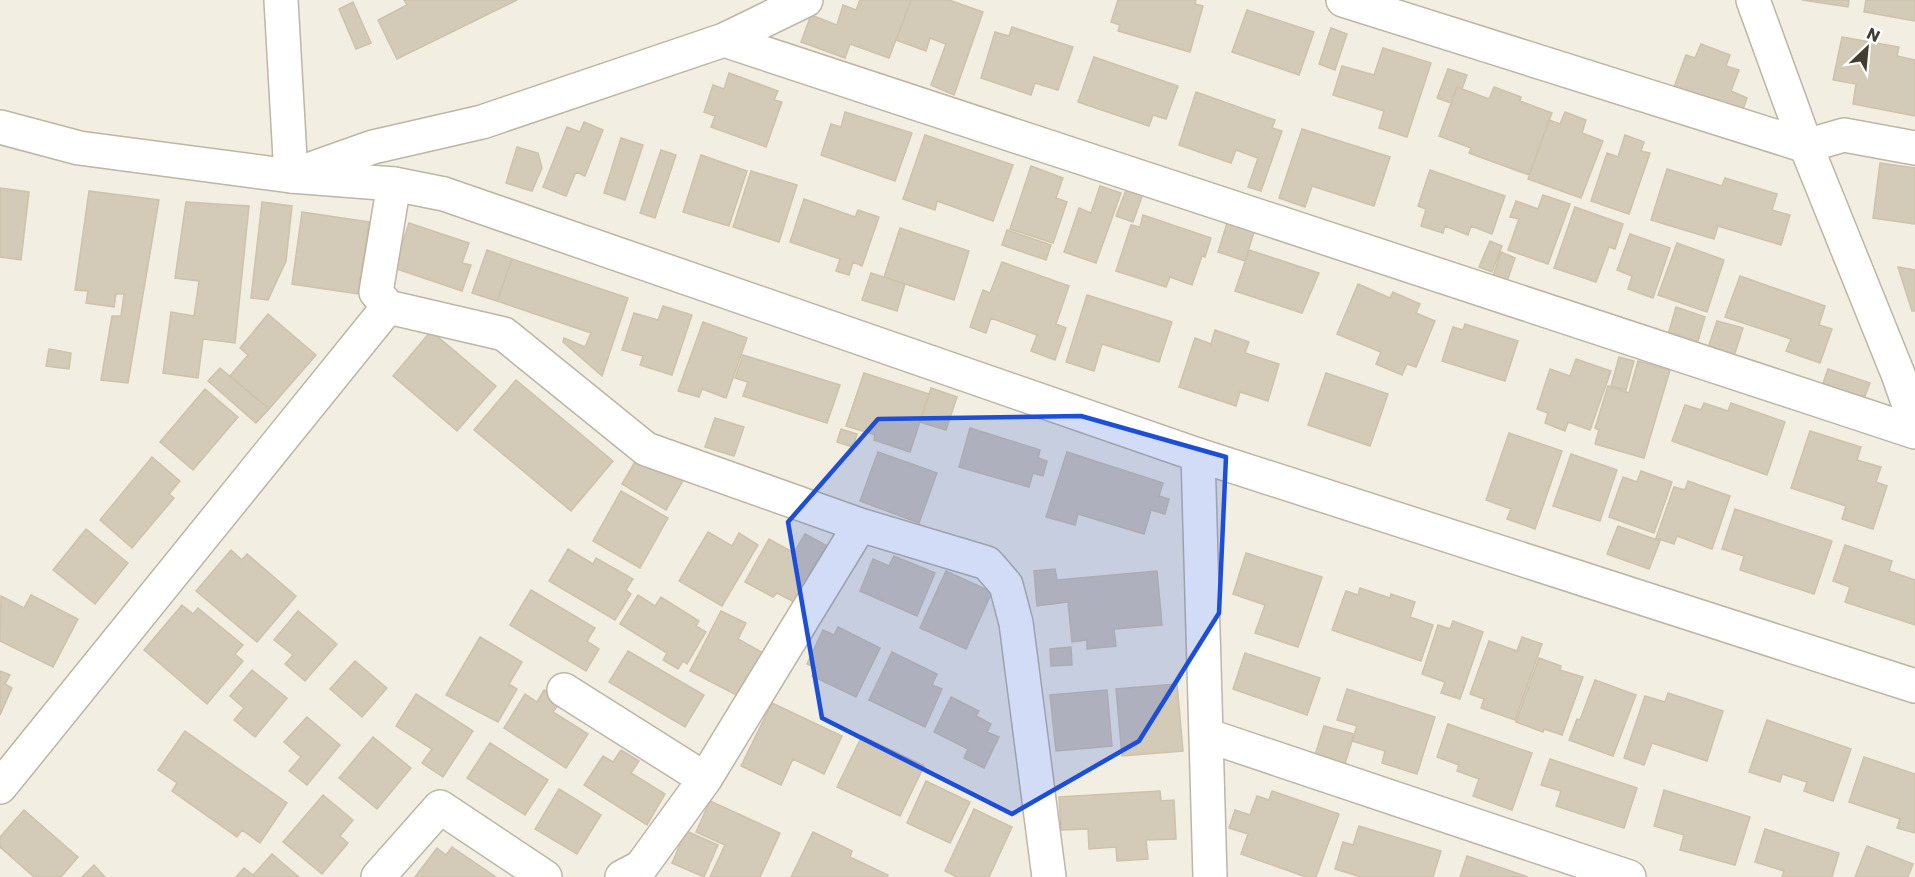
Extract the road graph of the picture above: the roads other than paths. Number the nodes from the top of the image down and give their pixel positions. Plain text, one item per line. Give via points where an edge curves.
1 (281, 0) edge
2 (806, 0) edge
3 (1343, 0) edge
4 (1753, 0) edge
5 (724, 40) junction
6 (0, 127) edge
7 (1806, 146) junction
8 (1915, 148) edge
9 (291, 176) junction
10 (394, 184) junction
11 (388, 308) junction
12 (1907, 375) edge
13 (1915, 422) edge
14 (1915, 432) edge
15 (1198, 455) junction
16 (860, 525) junction
17 (1915, 686) edge
18 (564, 690) dead end
19 (1206, 735) junction
20 (705, 778) junction
21 (0, 787) edge
22 (642, 874) edge
23 (378, 877) edge
24 (545, 877) edge
25 (1049, 877) edge
26 (1210, 877) edge
27 (1629, 877) edge

1 - 9 street
2 - 5 street
3 - 7 street
4 - 7 street
5 - 9 street via 482,122 373,147
5 - 14 street
6 - 9 street via 79,148
7 - 8 street via 1844,135
7 - 12 street
9 - 10 street
10 - 11 street via 376,292
10 - 15 street via 444,194
11 - 16 street via 504,334 646,449
11 - 21 street
12 - 13 street
15 - 17 street
15 - 19 street
16 - 20 street
16 - 25 street via 987,563 1006,585 1016,623
18 - 20 street
19 - 26 street
19 - 27 street
20 - 22 street
23 - 24 street via 440,807

